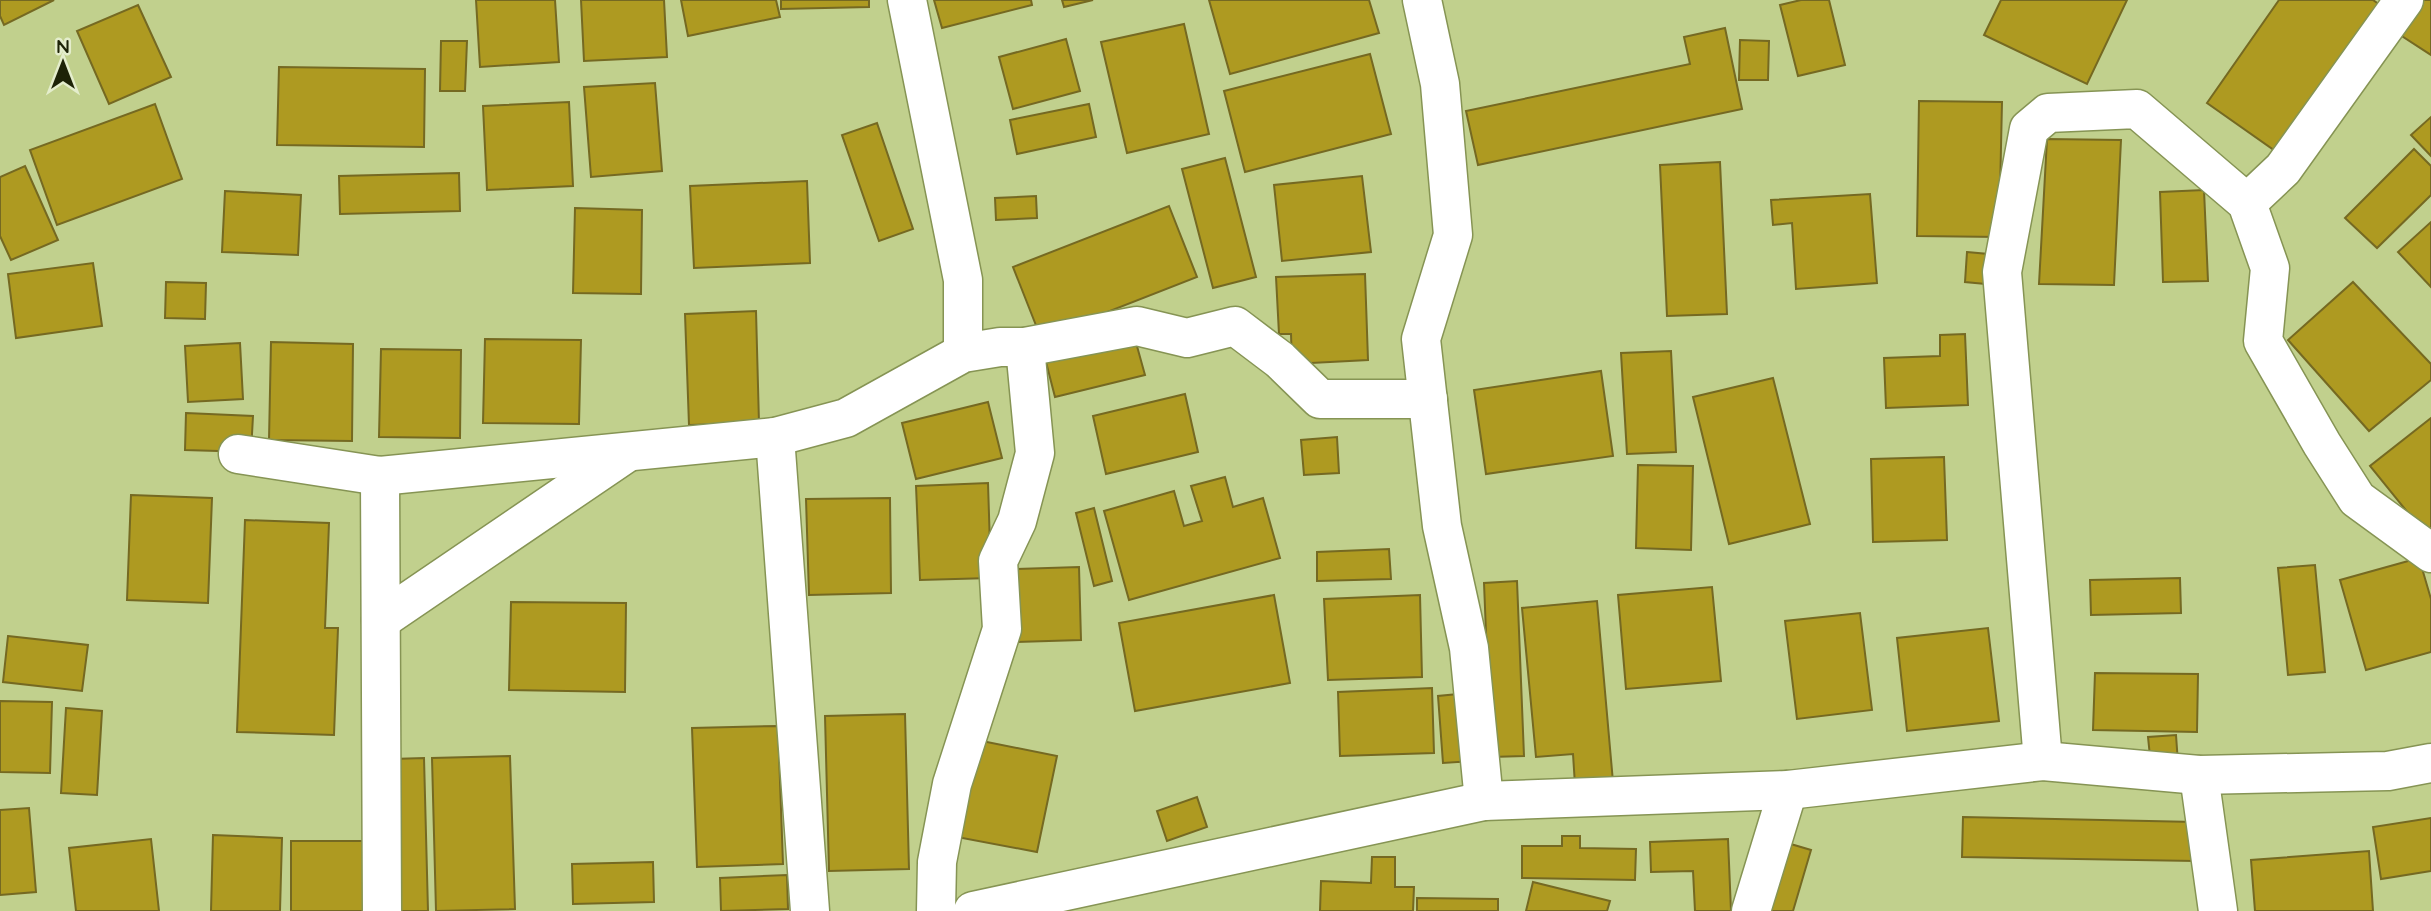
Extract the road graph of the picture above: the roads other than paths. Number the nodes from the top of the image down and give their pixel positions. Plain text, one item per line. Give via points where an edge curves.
1 (907, 0) edge
2 (1422, 0) edge
3 (2404, 0) edge
4 (2247, 203) junction
5 (1025, 347) junction
6 (963, 353) junction
7 (1428, 399) junction
8 (775, 437) junction
9 (630, 451) junction
10 (238, 454) dead end
11 (380, 475) junction
12 (2431, 553) edge
13 (381, 620) junction
14 (2043, 761) junction
15 (2431, 764) edge
16 (2199, 775) junction
17 (1788, 790) junction
18 (1484, 801) junction
19 (382, 911) edge
20 (810, 911) edge
21 (936, 911) edge
22 (973, 911) edge
23 (1751, 911) edge
24 (2218, 911) edge

1 - 6 street via 963,280
2 - 7 street via 1440,83 1453,235 1421,339
3 - 4 street via 2283,169
4 - 12 street via 2270,268 2263,341 2357,499
4 - 14 street via 2137,109 2048,113 2029,129 2002,272
5 - 6 street
5 - 7 street via 1137,327 1187,338 1236,327 1280,360 1320,399
5 - 21 street via 1035,453 1017,521 998,561 1002,629 952,784 937,862
6 - 8 street via 846,418
7 - 18 street via 1442,526 1469,648
8 - 9 street
8 - 20 street
9 - 11 street
9 - 13 street
10 - 11 street
11 - 13 street
13 - 19 street
14 - 16 street
14 - 17 street
15 - 16 street via 2388,771
16 - 24 street
17 - 18 street
17 - 23 street
18 - 22 street

